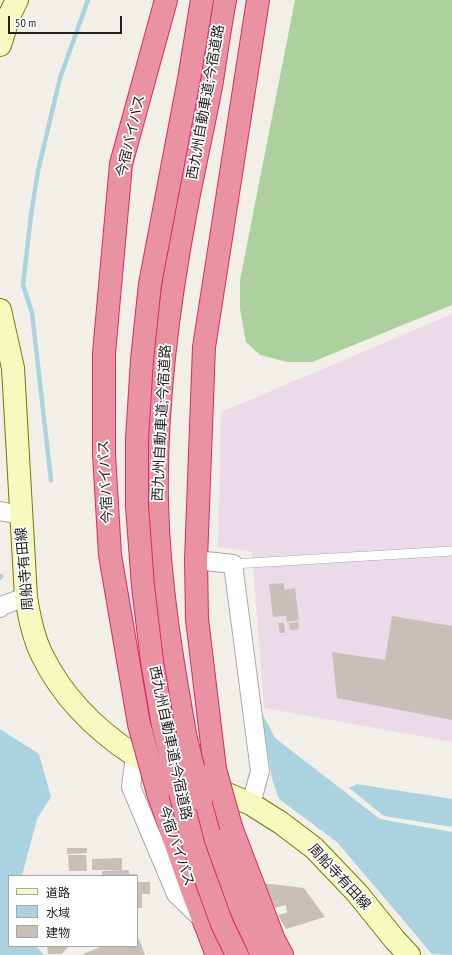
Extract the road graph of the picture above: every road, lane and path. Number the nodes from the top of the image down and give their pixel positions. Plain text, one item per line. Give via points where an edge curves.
1 (166, 0) edge
2 (202, 0) edge
3 (225, 0) edge
4 (258, 0) edge
5 (9, 10) edge
6 (0, 45) edge
7 (0, 310) edge
8 (10, 513) edge
9 (452, 551) edge
10 (196, 560) junction
11 (233, 564) junction
12 (26, 597) junction
13 (0, 608) edge
14 (135, 756) junction
15 (251, 804) junction
16 (203, 919) junction
17 (217, 955) edge
18 (237, 955) edge
19 (262, 955) edge
20 (282, 955) edge
21 (409, 955) edge

1 - 16 highway, 今宿バイパス, bridge via 121,164 104,353 104,454 110,555 139,724 158,793
2 - 18 highway, 西九州自動車道;今宿道路, bridge via 150,284 137,439 137,506 143,586 163,726 194,847 222,924
3 - 19 highway, 西九州自動車道;今宿道路, bridge via 186,211 164,358 158,438 157,505 164,600 186,739 213,840 234,895
4 - 10 highway via 204,347
5 - 6 main road
7 - 8 main road, 周船寺有田線 via 13,368
8 - 12 main road, 周船寺有田線
9 - 11 lane
10 - 11 street
10 - 20 highway, bridge via 197,619 215,769 231,828
11 - 15 street via 260,771
12 - 13 street
12 - 14 main road, 周船寺有田線 via 31,624 41,654 57,682 78,709
14 - 15 main road, 周船寺有田線
14 - 16 street via 131,786 134,794 176,894
15 - 21 main road, 周船寺有田線 via 314,848 357,893
16 - 17 highway, 今宿バイパス

